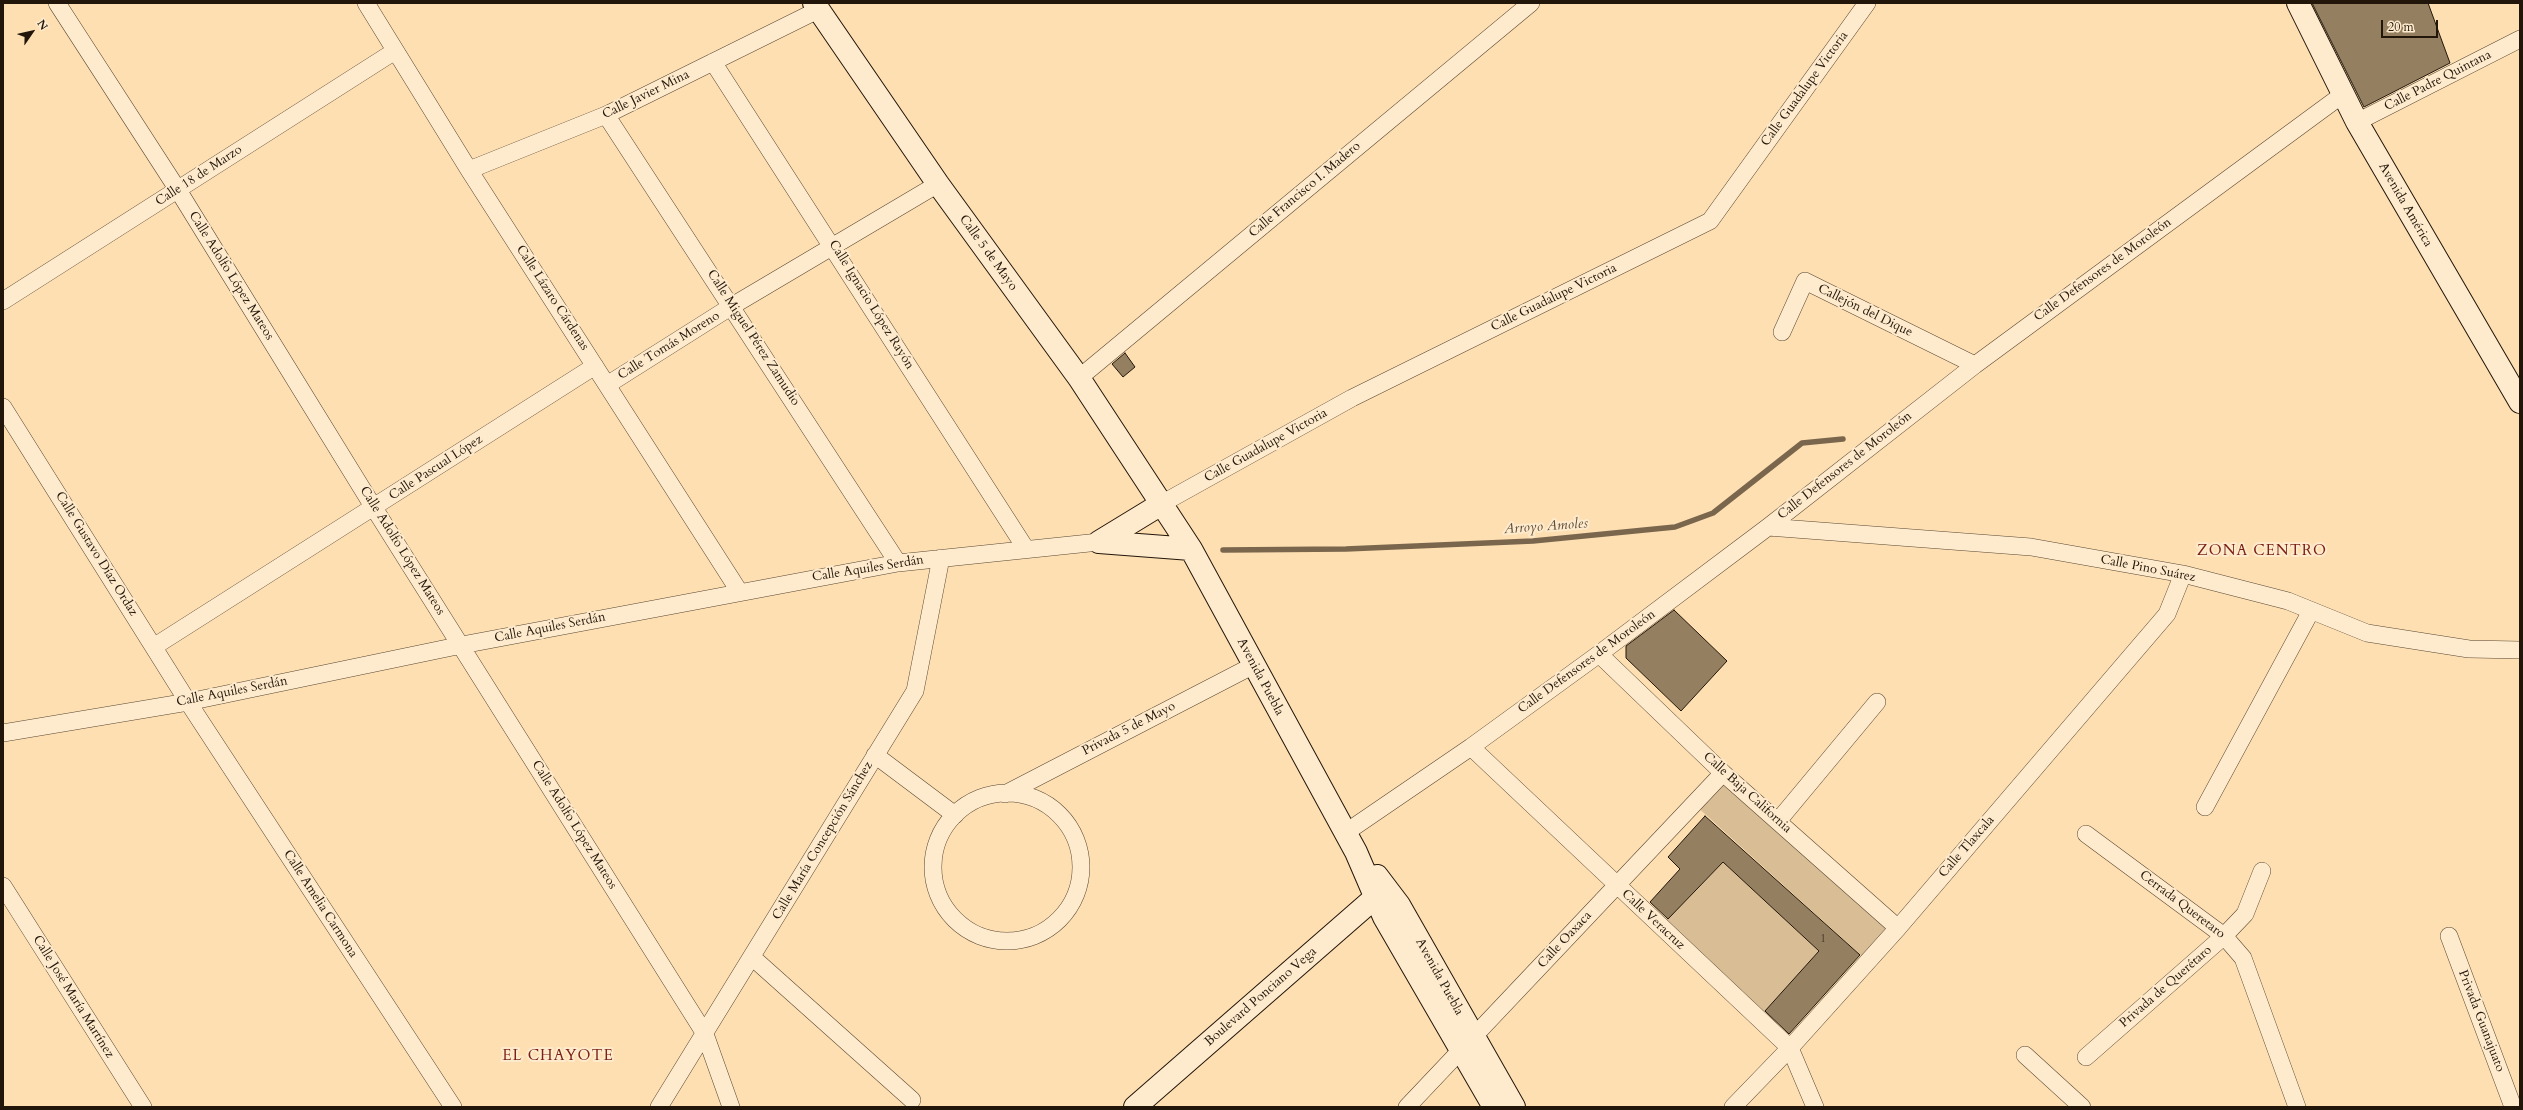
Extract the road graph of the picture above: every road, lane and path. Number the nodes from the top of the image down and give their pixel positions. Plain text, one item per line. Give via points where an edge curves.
1 (57, 3) edge
2 (366, 3) edge
3 (1531, 3) edge
4 (1867, 3) edge
5 (2298, 3) edge
6 (816, 6) edge
7 (2520, 39) edge
8 (395, 51) junction
9 (713, 62) junction
10 (2342, 95) junction
11 (606, 115) junction
12 (2357, 122) junction
13 (469, 170) junction
14 (938, 184) junction
15 (178, 190) junction
16 (833, 245) junction
17 (3, 301) edge
18 (732, 306) junction
19 (1782, 332) dead end
20 (1975, 365) junction
21 (595, 366) junction
22 (1079, 378) junction
23 (607, 385) junction
24 (2520, 402) edge
25 (3, 407) edge
26 (1163, 503) junction
27 (374, 508) junction
28 (1768, 527) junction
29 (1099, 542) junction
30 (1026, 549) junction
31 (1191, 549) junction
32 (941, 558) junction
33 (898, 563) junction
34 (2183, 574) junction
35 (739, 591) junction
36 (2311, 611) junction
37 (155, 646) junction
38 (462, 646) junction
39 (2520, 650) edge
40 (1599, 654) junction
41 (1254, 665) junction
42 (188, 702) junction
43 (1877, 702) dead end
44 (3, 733) edge
45 (1471, 747) junction
46 (875, 755) junction
47 (1723, 773) junction
48 (1005, 794) junction
49 (2204, 807) dead end
50 (955, 815) junction
51 (1778, 821) junction
52 (1345, 833) junction
53 (2086, 834) dead end
54 (2262, 872) dead end
55 (1616, 885) junction
56 (3, 886) edge
57 (1381, 892) junction
58 (1898, 928) junction
59 (2224, 936) junction
60 (2449, 936) dead end
61 (752, 957) junction
62 (705, 1034) junction
63 (1468, 1044) junction
64 (1790, 1048) junction
65 (2025, 1055) dead end
66 (2086, 1056) dead end
67 (912, 1100) dead end
68 (143, 1107) edge
69 (452, 1107) edge
70 (659, 1107) edge
71 (731, 1107) edge
72 (1135, 1107) edge
73 (1407, 1107) edge
74 (1494, 1107) edge
75 (1514, 1107) edge
76 (1733, 1107) edge
77 (1815, 1107) edge
78 (2082, 1107) edge
79 (2297, 1107) edge
80 (2513, 1107) edge

1 - 15 street, Calle Adolfo López Mateos
2 - 8 street, Calle Lázaro Cárdenas
3 - 22 street, Calle Francisco I. Madero
4 - 26 street, Calle Guadalupe Victoria via 1710,221 1352,398
5 - 10 street, Avenida América
6 - 9 street, Calle Javier Mina
6 - 14 street, Calle 5 de Mayo
7 - 12 street, Calle Padre Quintana
8 - 13 street, Calle Lázaro Cárdenas
8 - 15 street, Calle 18 de Marzo
9 - 11 street, Calle Javier Mina
9 - 16 street, Calle Ignacio López Rayón
10 - 12 street, Avenida América
10 - 20 street, Calle Defensores de Moroleón
11 - 13 street, Calle Javier Mina
11 - 18 street, Calle Miguel Pérez Zamudio
12 - 24 street, Avenida América
13 - 21 street, Calle Lázaro Cárdenas
14 - 16 street, Calle Tomás Moreno
14 - 22 street, Calle 5 de Mayo
15 - 17 street, Calle 18 de Marzo
15 - 27 street, Calle Adolfo López Mateos
16 - 18 street, Calle Tomás Moreno
16 - 30 street, Calle Ignacio López Rayón
18 - 23 street, Calle Tomás Moreno
18 - 33 street, Calle Miguel Pérez Zamudio
19 - 20 street, Callejón del Dique via 1805,281
20 - 28 street, Calle Defensores de Moroleón
21 - 23 street, Calle Lázaro Cárdenas
21 - 27 street, Calle Pascual López
22 - 26 street, Calle 5 de Mayo
23 - 35 street, Calle Lázaro Cárdenas
25 - 37 street, Calle Gustavo Díaz Ordaz
26 - 29 street, Calle Aquiles Serdán
26 - 31 street, Avenida Puebla
27 - 37 street, Calle Pascual López
27 - 38 street, Calle Adolfo López Mateos
28 - 34 street, Calle Pino Suárez via 2031,547
28 - 40 street, Calle Defensores de Moroleón
29 - 30 street, Calle Aquiles Serdán
29 - 31 street, Calle Aquiles Serdán
30 - 32 street, Calle Aquiles Serdán
31 - 41 street, Avenida Puebla
32 - 33 street, Calle Aquiles Serdán
32 - 46 street, Calle María Concepción Sánchez via 915,691
33 - 35 street, Calle Aquiles Serdán
34 - 36 street, Calle Pino Suárez via 2288,602
34 - 58 street, Calle Tlaxcala via 2167,614
35 - 38 street, Calle Aquiles Serdán
36 - 39 street, Calle Pino Suárez via 2367,633 2469,649
36 - 49 street
37 - 42 street, Calle Gustavo Díaz Ordaz
38 - 42 street, Calle Aquiles Serdán
38 - 62 street, Calle Adolfo López Mateos
40 - 45 street, Calle Defensores de Moroleón
40 - 47 street, Calle Baja California
41 - 48 street, Privada 5 de Mayo
41 - 52 street, Avenida Puebla
42 - 44 street, Calle Aquiles Serdán
42 - 69 street, Calle Amelia Carmona
43 - 51 street
45 - 52 street, Calle Defensores de Moroleón
45 - 55 street, Calle Veracruz
46 - 50 street
46 - 61 street, Calle María Concepción Sánchez
47 - 51 street, Calle Baja California
47 - 55 street, Calle Oaxaca
48 - 50 street, Privada 5 de Mayo via 982,799
48 - 50 street, Privada 5 de Mayo via 1030,796 1049,804 1065,817 1080,843 1080,880 1071,902 1057,920 1037,932 1013,940 992,939 967,930 947,913 935,890 933,868 941,835
51 - 58 street, Calle Baja California
52 - 57 street, Avenida Puebla
53 - 59 street, Cerrada Queretaro
54 - 59 street, Privada de Querétaro via 2245,914
55 - 63 street, Calle Oaxaca
55 - 64 street, Calle Veracruz
56 - 68 street, Calle José María Martínez
57 - 63 street, Avenida Puebla
57 - 72 street, Boulevard Ponciano Vega
58 - 64 street, Calle Tlaxcala
59 - 66 street, Privada de Querétaro
59 - 79 street, Cerrada Queretaro via 2243,958
60 - 80 street, Privada Guanajuato
61 - 62 street, Calle María Concepción Sánchez
61 - 67 street
62 - 70 street, Calle María Concepción Sánchez
62 - 71 street, Calle Adolfo López Mateos
63 - 73 street, Calle Oaxaca
63 - 74 street, Avenida Puebla
63 - 75 street, Avenida Puebla
64 - 76 street, Calle Tlaxcala
64 - 77 street, Calle Veracruz
65 - 78 street

